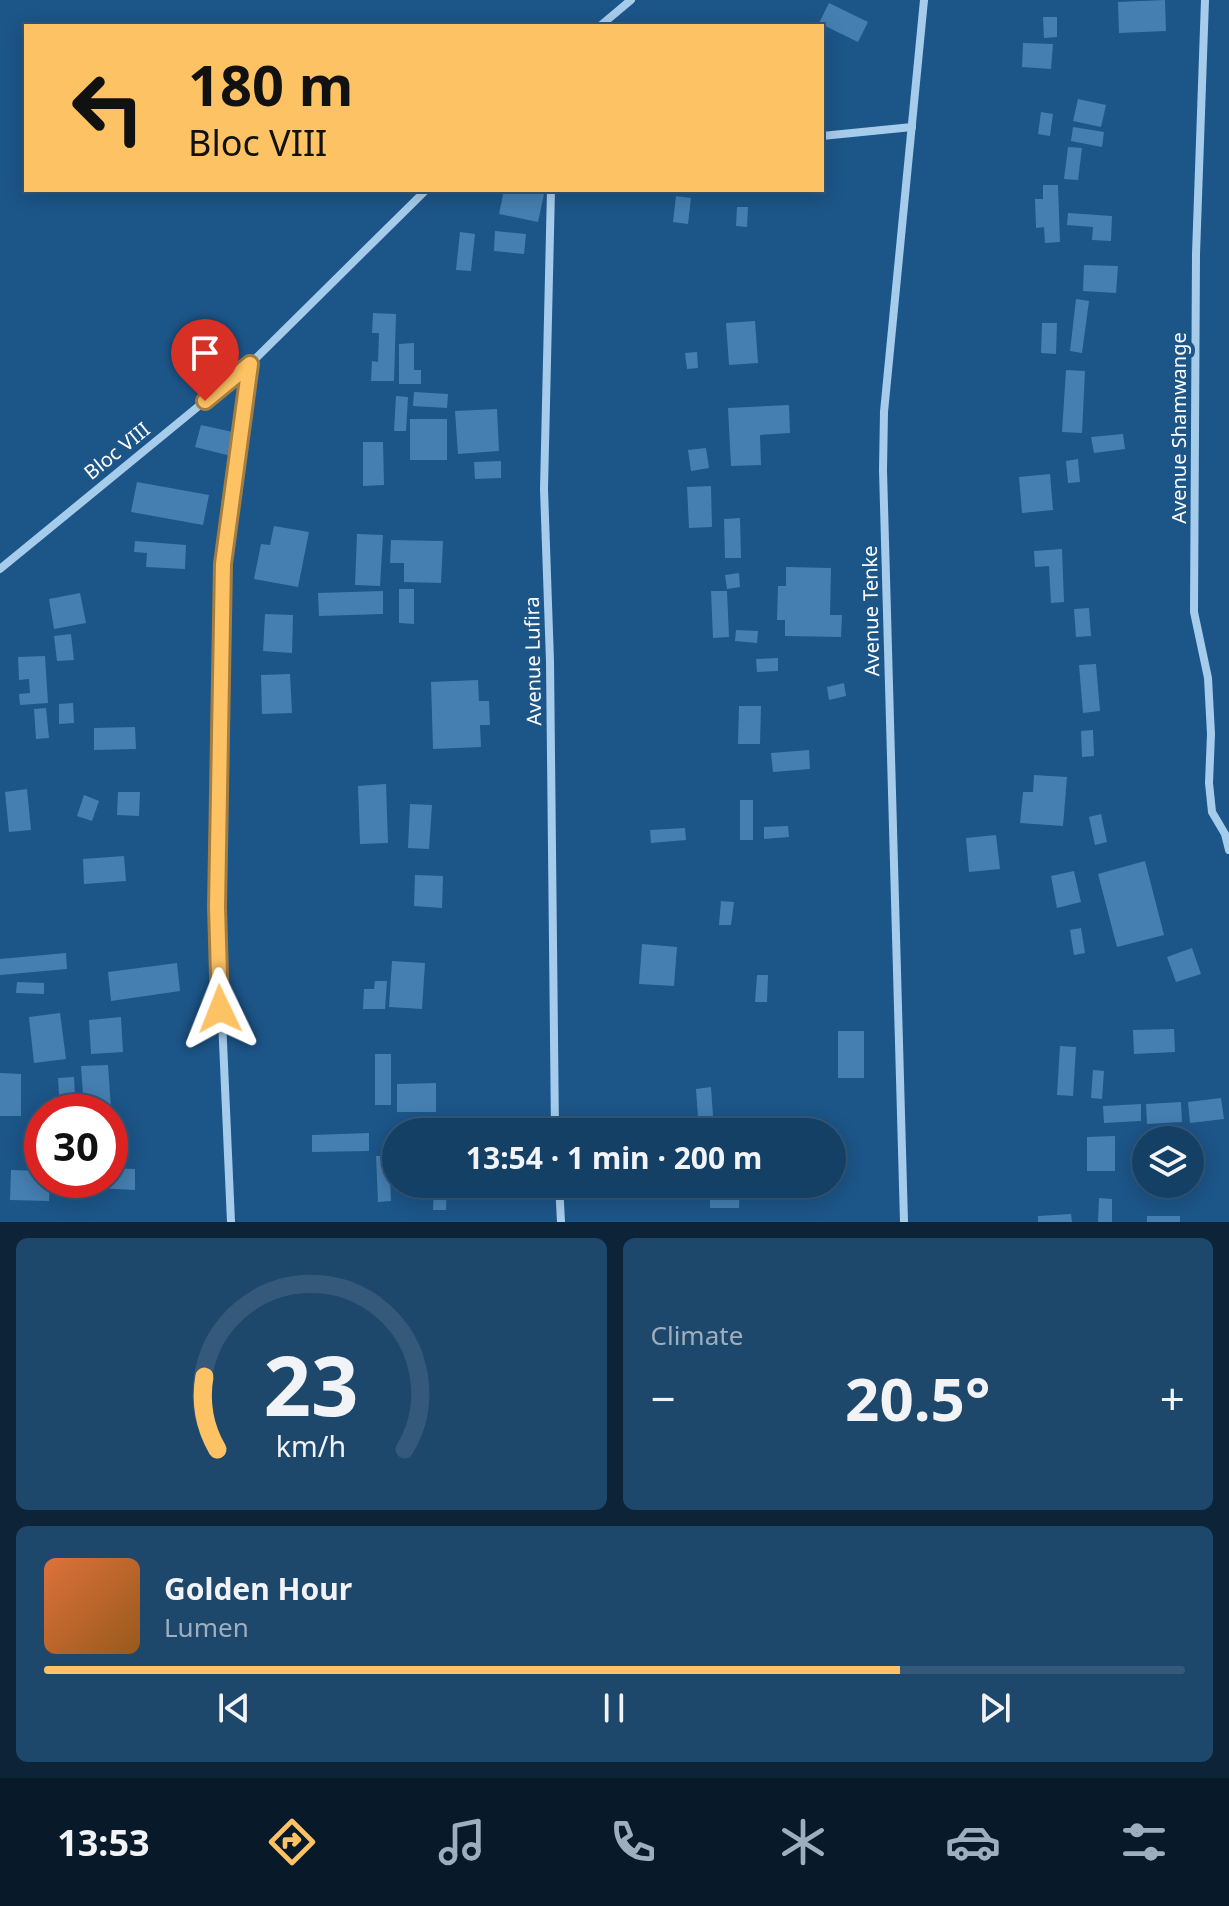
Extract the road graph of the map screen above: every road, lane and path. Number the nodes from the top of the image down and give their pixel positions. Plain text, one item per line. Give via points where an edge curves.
1 (631, 0) edge
2 (924, 0) edge
3 (1205, 0) edge
4 (602, 24) edge
5 (912, 127) junction
6 (824, 136) edge
7 (424, 192) edge
8 (551, 192) edge
9 (250, 364) junction
10 (0, 569) edge
11 (1229, 850) edge
12 (555, 1118) edge
13 (560, 1198) edge
14 (231, 1222) edge
15 (561, 1222) edge
16 (904, 1222) edge

1 - 4 street
2 - 5 street, Avenue Tenke
3 - 11 street, Avenue Shamwange via 1196,254 1194,612 1208,678 1212,812
5 - 6 street
5 - 16 street, Avenue Tenke via 883,470
7 - 9 street, Bloc VIII
8 - 12 street, Avenue Lufira via 544,489
9 - 10 street, Bloc VIII
9 - 14 street via 223,564 217,907
13 - 15 street

